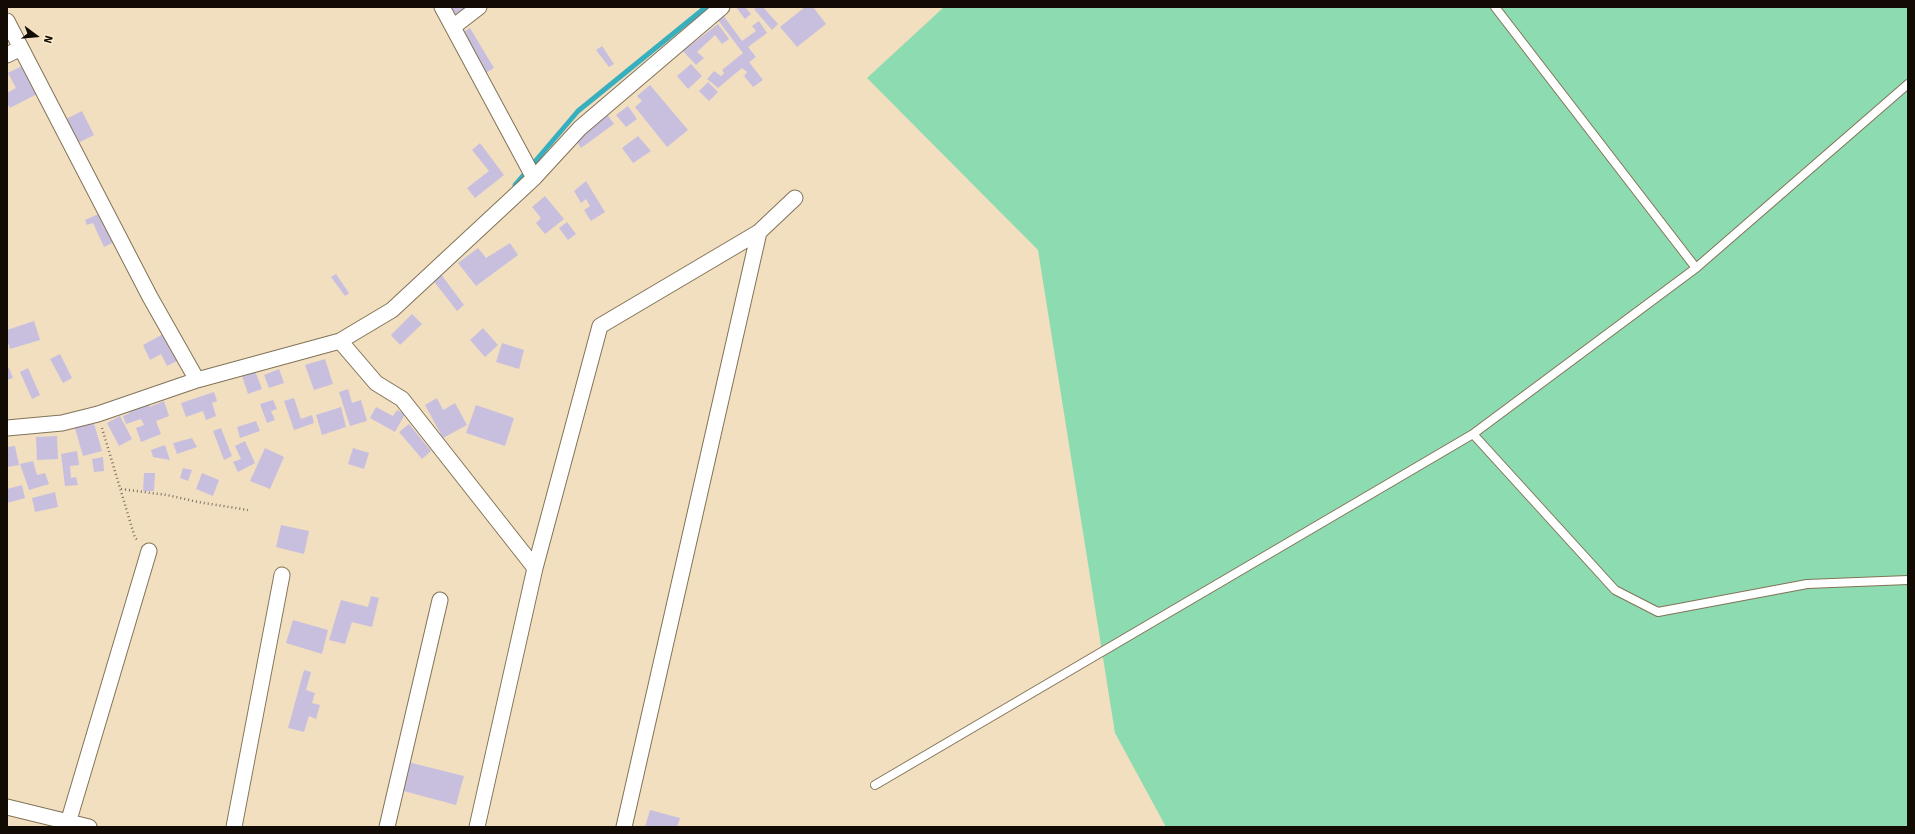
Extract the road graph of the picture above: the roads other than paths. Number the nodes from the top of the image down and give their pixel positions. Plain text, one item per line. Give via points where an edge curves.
1 (442, 7) edge
2 (479, 7) edge
3 (722, 7) edge
4 (1495, 7) edge
5 (7, 21) edge
6 (453, 27) junction
7 (21, 48) junction
8 (7, 55) edge
9 (1908, 84) edge
10 (534, 178) junction
11 (795, 198) dead end
12 (759, 232) junction
13 (1696, 268) junction
14 (340, 341) junction
15 (197, 380) junction
16 (7, 428) edge
17 (1473, 434) junction
18 (149, 551) road end
19 (535, 568) junction
20 (282, 575) dead end
21 (1908, 580) edge
22 (440, 600) dead end
23 (875, 785) dead end
24 (7, 807) edge
25 (68, 823) junction
26 (89, 827) edge
27 (234, 827) edge
28 (387, 827) edge
29 (477, 827) edge
30 (624, 827) edge

1 - 6 street
2 - 6 street
3 - 10 street via 580,128
4 - 13 lane
5 - 7 street
6 - 10 street
7 - 8 street
7 - 15 street via 150,297
9 - 13 lane
10 - 14 street via 392,310
11 - 12 street
12 - 19 street via 600,326
12 - 30 street
13 - 17 lane
14 - 15 street
14 - 19 street via 376,383 402,399
15 - 16 street via 98,414 62,423
17 - 21 lane via 1615,590 1658,612 1807,584
17 - 23 lane
18 - 25 street
19 - 29 street
20 - 27 street
22 - 28 street
24 - 25 street
25 - 26 street

